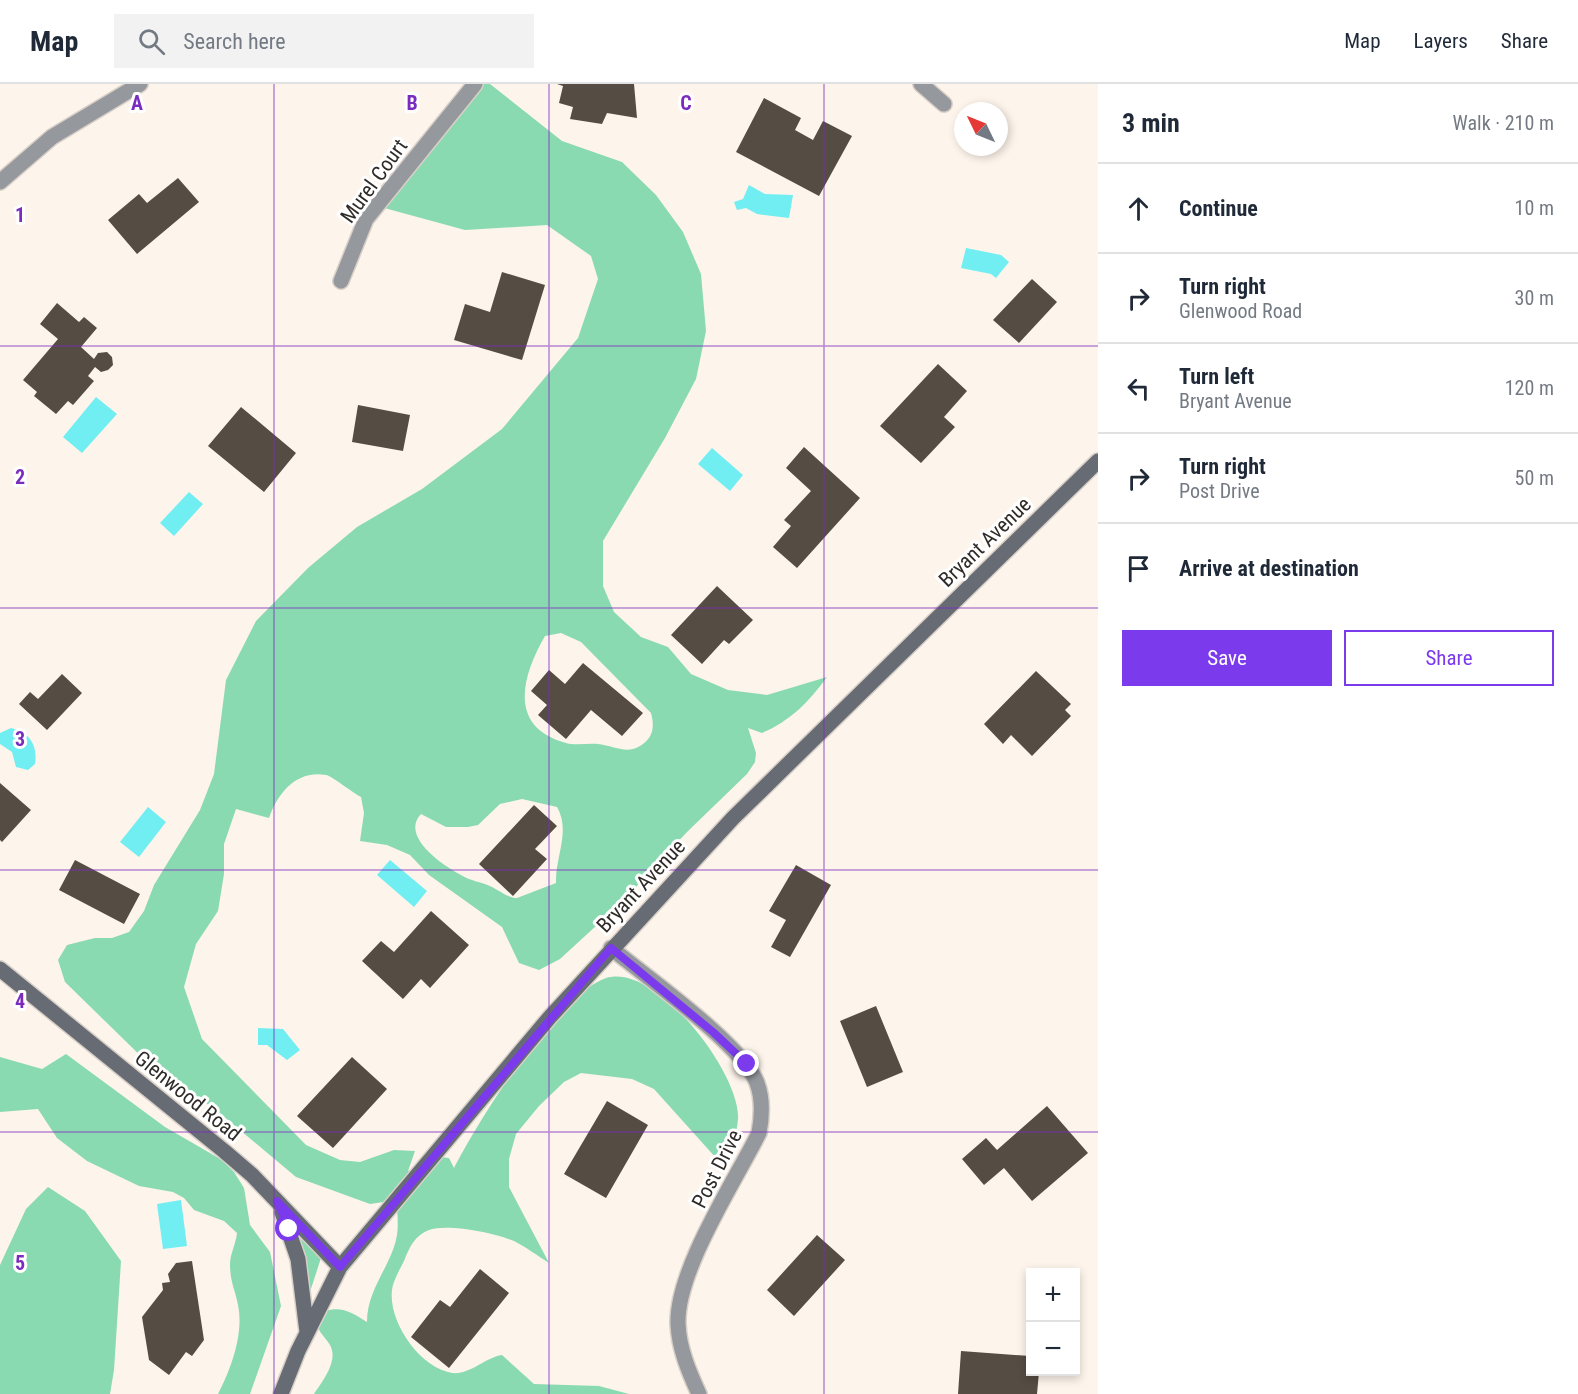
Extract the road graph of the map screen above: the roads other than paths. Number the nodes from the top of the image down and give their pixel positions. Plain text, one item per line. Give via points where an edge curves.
1 (140, 84) edge
2 (475, 84) edge
3 (921, 84) edge
4 (944, 104) dead end
5 (0, 182) edge
6 (341, 281) dead end
7 (1098, 461) edge
8 (611, 948) junction
9 (0, 969) edge
10 (277, 1201) junction
11 (340, 1267) junction
12 (307, 1332) junction
13 (281, 1394) edge
14 (699, 1394) edge

1 - 5 street via 52,137
2 - 6 street, Murel Court via 366,219
3 - 4 street
7 - 8 main road, Bryant Avenue via 733,818
8 - 11 main road, Bryant Avenue
8 - 14 street, Post Drive via 713,1032 747,1064 758,1084 762,1113 759,1133 693,1262 680,1303 678,1324 685,1364
9 - 10 main road, Glenwood Road via 224,1150
10 - 11 main road, Glenwood Road
10 - 12 main road via 298,1258
11 - 12 main road, Bryant Avenue
12 - 13 main road, Bryant Avenue

